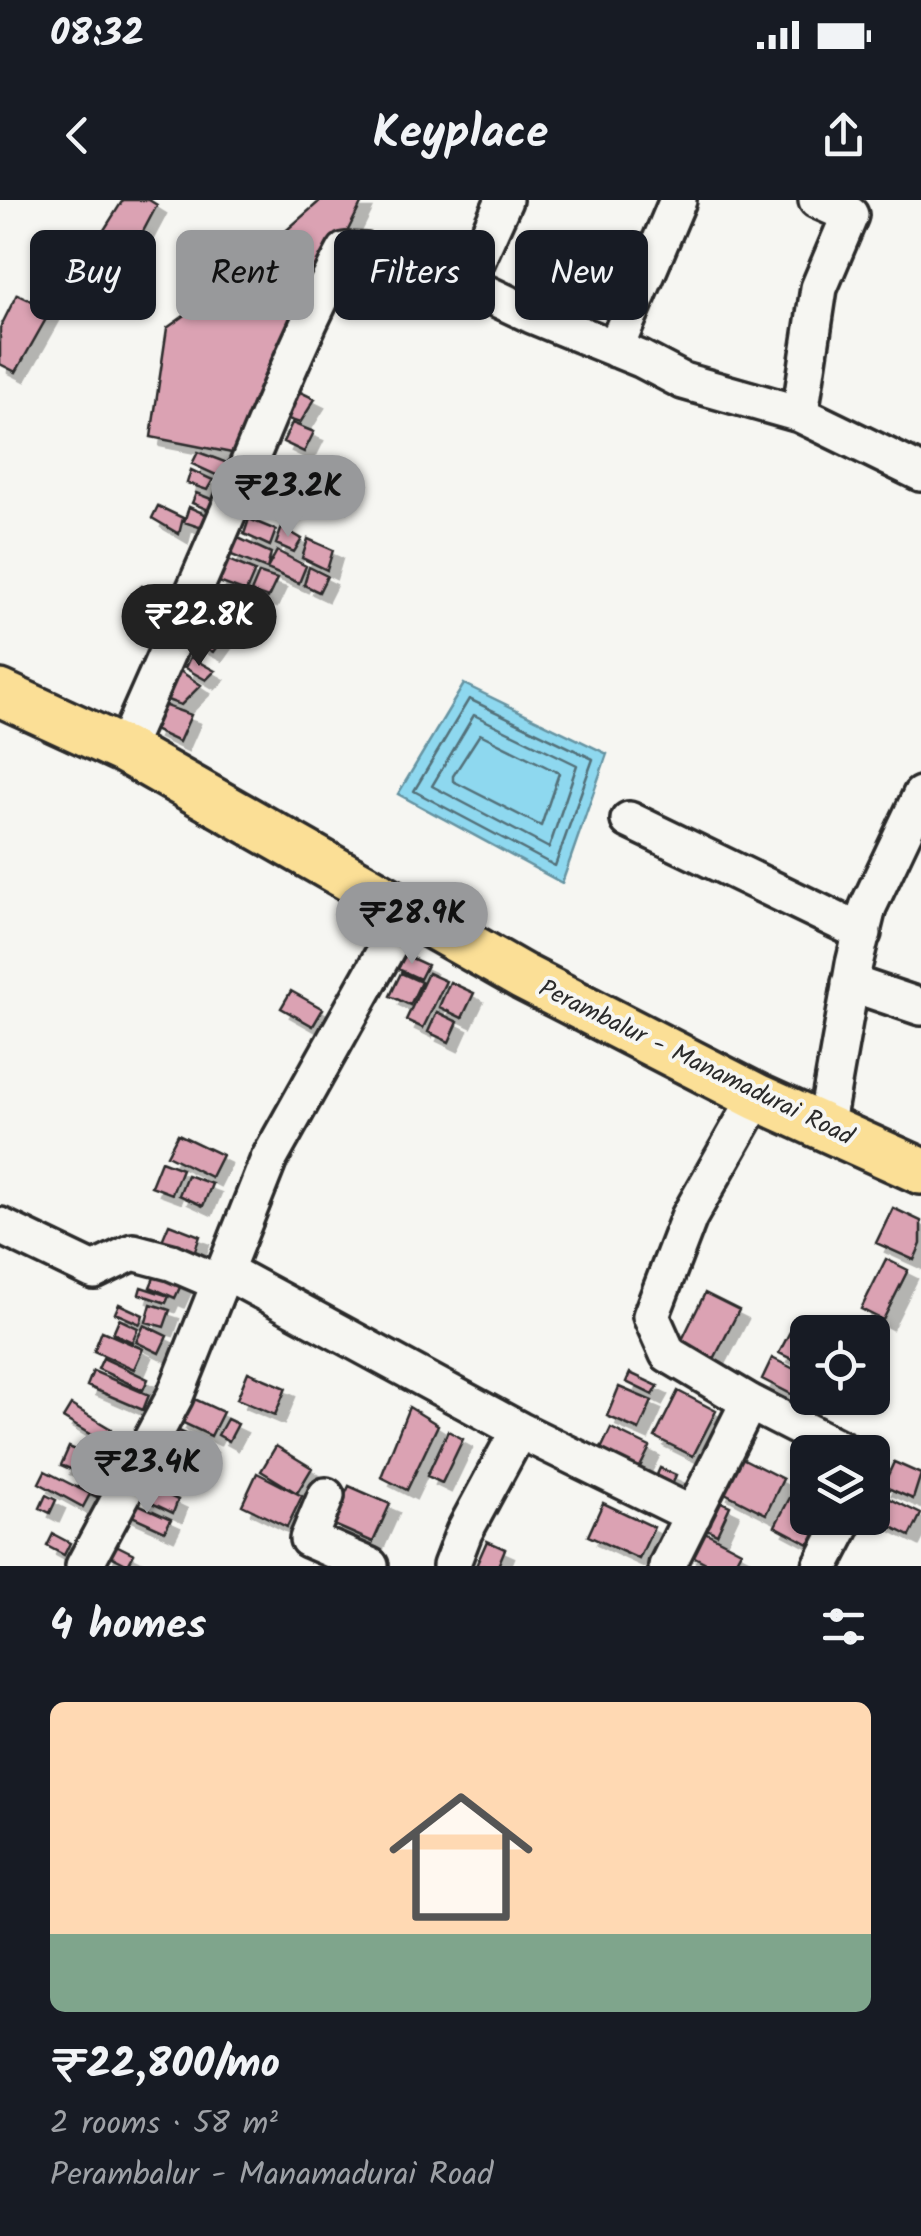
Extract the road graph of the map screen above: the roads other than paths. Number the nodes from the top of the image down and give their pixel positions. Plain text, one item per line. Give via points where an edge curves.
1 (504, 200) edge
2 (678, 200) edge
3 (817, 200) edge
4 (854, 208) edge
5 (490, 230) edge
6 (334, 272) edge
7 (495, 296) edge
8 (615, 348) junction
9 (800, 414) junction
10 (921, 473) edge
11 (0, 693) edge
12 (124, 750) junction
13 (921, 795) edge
14 (629, 820) dead end
15 (407, 912) junction
16 (863, 933) junction
17 (850, 983) junction
18 (921, 1007) edge
19 (757, 1097) junction
20 (824, 1130) junction
21 (921, 1171) edge
22 (0, 1226) edge
23 (222, 1277) junction
24 (749, 1402) junction
25 (518, 1430) junction
26 (814, 1435) edge
27 (326, 1496) dead end
28 (693, 1515) junction
29 (837, 1535) edge
30 (84, 1566) edge
31 (370, 1566) edge
32 (450, 1566) edge
33 (667, 1566) edge
34 (821, 1566) edge

1 - 5 street
2 - 8 street
3 - 4 street
4 - 9 street via 819,288
6 - 12 street
7 - 8 street
8 - 9 street via 682,380
9 - 10 street
11 - 12 main road, Perambalur - Manamadurai Road
12 - 15 main road, Perambalur - Manamadurai Road
13 - 16 street via 868,907
14 - 16 street
15 - 19 main road, Perambalur - Manamadurai Road
15 - 23 street via 269,1159
16 - 17 street
17 - 18 street
17 - 20 street
19 - 20 main road, Perambalur - Manamadurai Road
19 - 24 street via 689,1217 651,1316 668,1354
20 - 21 main road, Perambalur - Manamadurai Road
22 - 23 street via 94,1271 133,1252
23 - 25 street
23 - 30 street via 175,1396
24 - 26 street
24 - 28 street
25 - 28 street
25 - 32 street
27 - 31 street via 308,1539
28 - 33 street
29 - 34 street

